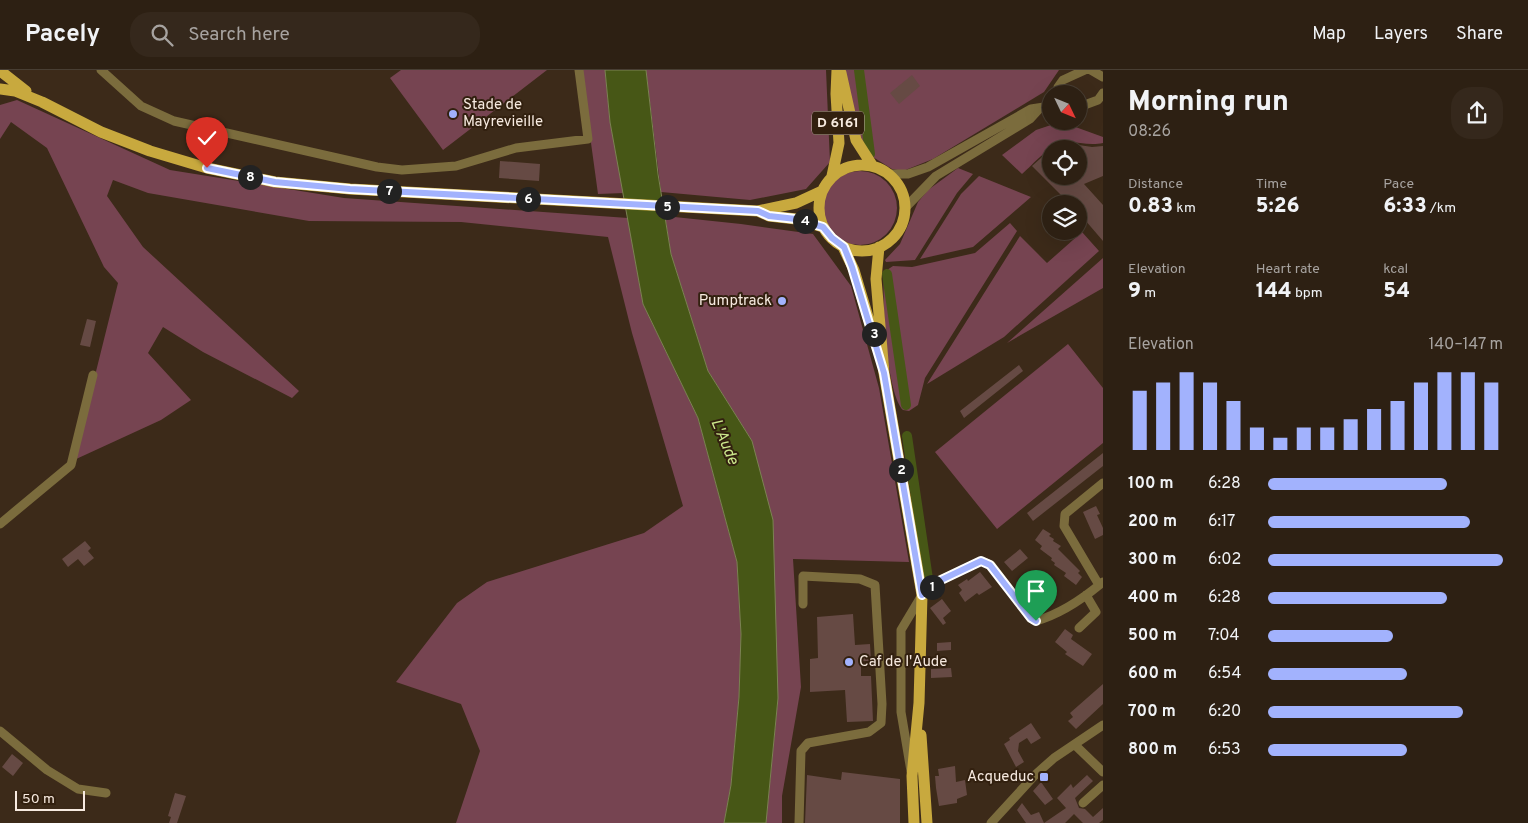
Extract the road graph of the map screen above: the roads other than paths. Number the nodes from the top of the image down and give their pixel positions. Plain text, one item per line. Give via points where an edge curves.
1 (101, 70) edge
2 (579, 70) edge
3 (839, 70) edge
4 (1091, 70) edge
5 (1079, 71) edge
6 (2, 76) edge
7 (1103, 77) edge
8 (1059, 85) edge
9 (0, 89) edge
10 (1103, 94) edge
11 (42, 102) junction
12 (1088, 104) edge
13 (1040, 108) joint
14 (872, 165) junction
15 (890, 174) junction
16 (832, 176) junction
17 (822, 191) junction
18 (905, 208) junction
19 (758, 211) junction
20 (823, 227) junction
21 (844, 247) junction
22 (879, 248) junction
23 (884, 373) junction
24 (93, 375) dead end
25 (1103, 482) edge
26 (0, 524) edge
27 (1101, 584) edge
28 (922, 595) junction
29 (1086, 595) junction
30 (803, 604) dead end
31 (1079, 628) dead end
32 (919, 703) junction
33 (1103, 725) edge
34 (0, 731) edge
35 (1076, 745) junction
36 (1103, 772) edge
37 (912, 776) junction
38 (1103, 785) edge
39 (106, 793) dead end
40 (1083, 802) dead end
41 (913, 804) junction
42 (997, 821) edge
43 (799, 823) edge
44 (910, 823) edge
45 (914, 823) edge
46 (927, 823) edge

1 - 2 street via 141,106 174,121 336,159 402,170 456,166 516,148 588,139
3 - 14 main road, D 6161 via 856,140
3 - 16 main road, D 6161 via 836,94 839,143
4 - 7 street
5 - 8 street
6 - 11 main road
9 - 11 main road via 15,91
10 - 12 street
11 - 19 main road via 150,151 207,168 283,183
13 - 15 street via 1031,109 928,167 908,174
13 - 18 street via 1030,119 936,176
14 - 15 main road
14 - 16 main road via 851,166
15 - 18 main road via 902,189
16 - 17 main road
17 - 19 main road via 796,203
17 - 20 main road via 819,209
18 - 22 main road via 898,232
19 - 20 main road
20 - 21 main road
21 - 22 main road via 861,251
21 - 23 main road
22 - 23 main road via 877,297
23 - 28 main road
24 - 26 street via 71,465
25 - 27 street via 1065,514 1063,520
27 - 29 street
28 - 29 street via 939,581 981,561 990,565 1036,621 1046,619
28 - 32 main road
28 - 37 street via 901,630 901,712
29 - 31 street via 1096,612
30 - 43 street via 803,576 860,579 875,585 882,704 881,723 868,732 808,743 800,751
32 - 37 main road
32 - 46 main road
33 - 35 street
34 - 39 street via 47,770 78,789
35 - 36 street
35 - 42 street via 1047,764
37 - 41 main road
38 - 40 street
41 - 44 main road
41 - 45 main road

